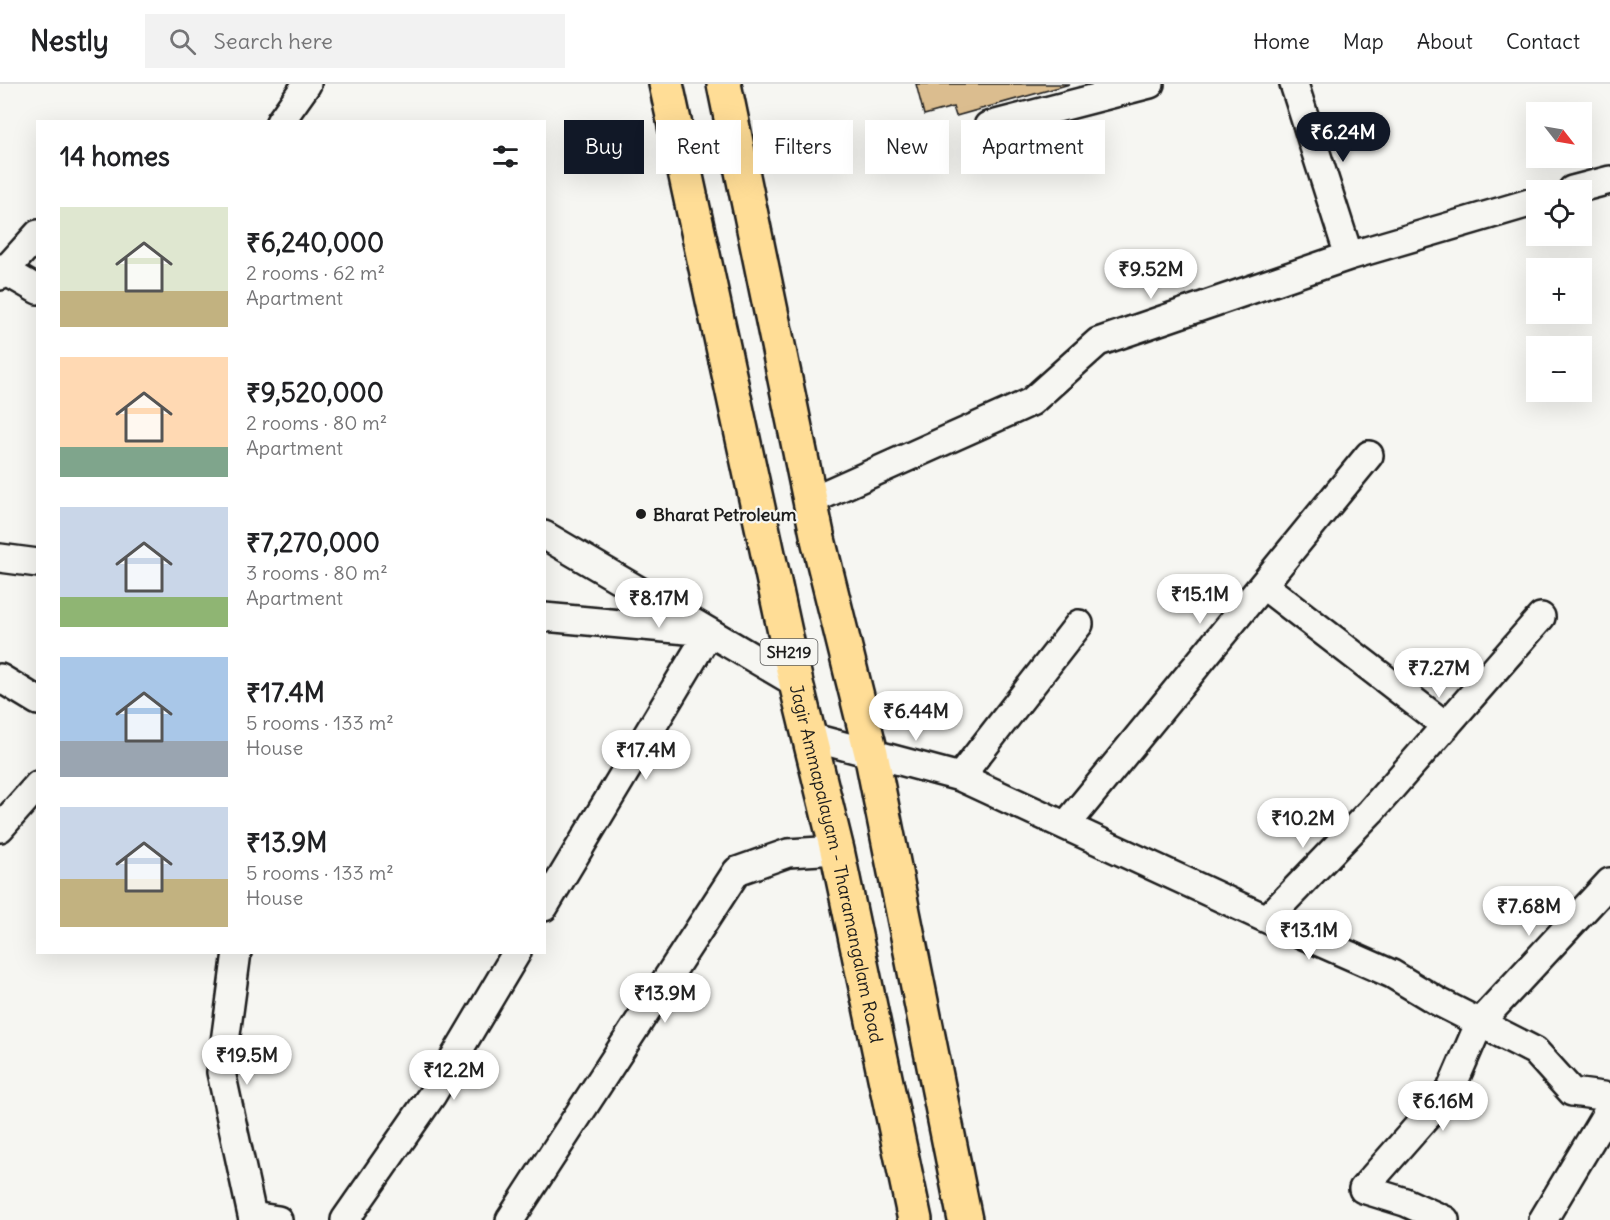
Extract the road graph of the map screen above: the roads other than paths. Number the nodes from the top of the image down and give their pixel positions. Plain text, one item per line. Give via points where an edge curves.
1 (307, 84) edge
2 (666, 84) edge
3 (724, 84) edge
4 (1150, 84) edge
5 (1294, 84) edge
6 (281, 120) edge
7 (1011, 120) edge
8 (1610, 180) edge
9 (1592, 185) edge
10 (1526, 204) edge
11 (36, 236) edge
12 (1349, 255) junction
13 (1, 271) edge
14 (36, 290) edge
15 (1369, 455) dead end
16 (810, 501) junction
17 (546, 536) edge
18 (0, 558) edge
19 (36, 563) edge
20 (1263, 585) junction
21 (546, 617) edge
22 (1541, 617) dead end
23 (1079, 624) dead end
24 (709, 632) junction
25 (0, 678) edge
26 (796, 683) junction
27 (36, 700) edge
28 (1446, 726) junction
29 (810, 737) junction
30 (871, 753) junction
31 (960, 777) junction
32 (36, 787) edge
33 (1066, 824) junction
34 (0, 828) edge
35 (837, 850) junction
36 (1610, 882) edge
37 (546, 904) edge
38 (1267, 919) junction
39 (237, 954) edge
40 (516, 954) edge
41 (1480, 1022) junction
42 (1610, 1097) edge
43 (1610, 1108) edge
44 (261, 1219) edge
45 (345, 1220) edge
46 (510, 1220) edge
47 (915, 1220) edge
48 (964, 1220) edge
49 (1445, 1220) edge
50 (1543, 1220) edge

1 - 6 street
2 - 26 main road, Jagir Ammapalayam - Tharamangalam Road / SH219
3 - 16 main road, SH219
4 - 7 street
5 - 12 street
8 - 9 street
10 - 12 street
11 - 13 street
12 - 16 street via 1098,342 1031,402
13 - 14 street
15 - 20 street
16 - 30 main road, SH219
17 - 24 street
18 - 19 street
20 - 28 street
20 - 33 street
21 - 24 street
22 - 28 street
23 - 31 street
24 - 26 street
24 - 37 street
25 - 27 street
26 - 29 main road, Jagir Ammapalayam - Tharamangalam Road / SH219
28 - 38 street
29 - 30 street
29 - 35 main road, Jagir Ammapalayam - Tharamangalam Road / SH219
30 - 31 street
30 - 48 main road, SH219
31 - 33 street
32 - 34 street
33 - 38 street
35 - 46 street via 788,853 737,872
35 - 47 main road, Jagir Ammapalayam - Tharamangalam Road / SH219
36 - 41 street
38 - 41 street via 1392,974
39 - 44 street via 221,1072
40 - 45 street via 432,1095
41 - 42 street via 1535,1051 1572,1092
41 - 49 street via 1451,1089 1363,1189
43 - 50 street

